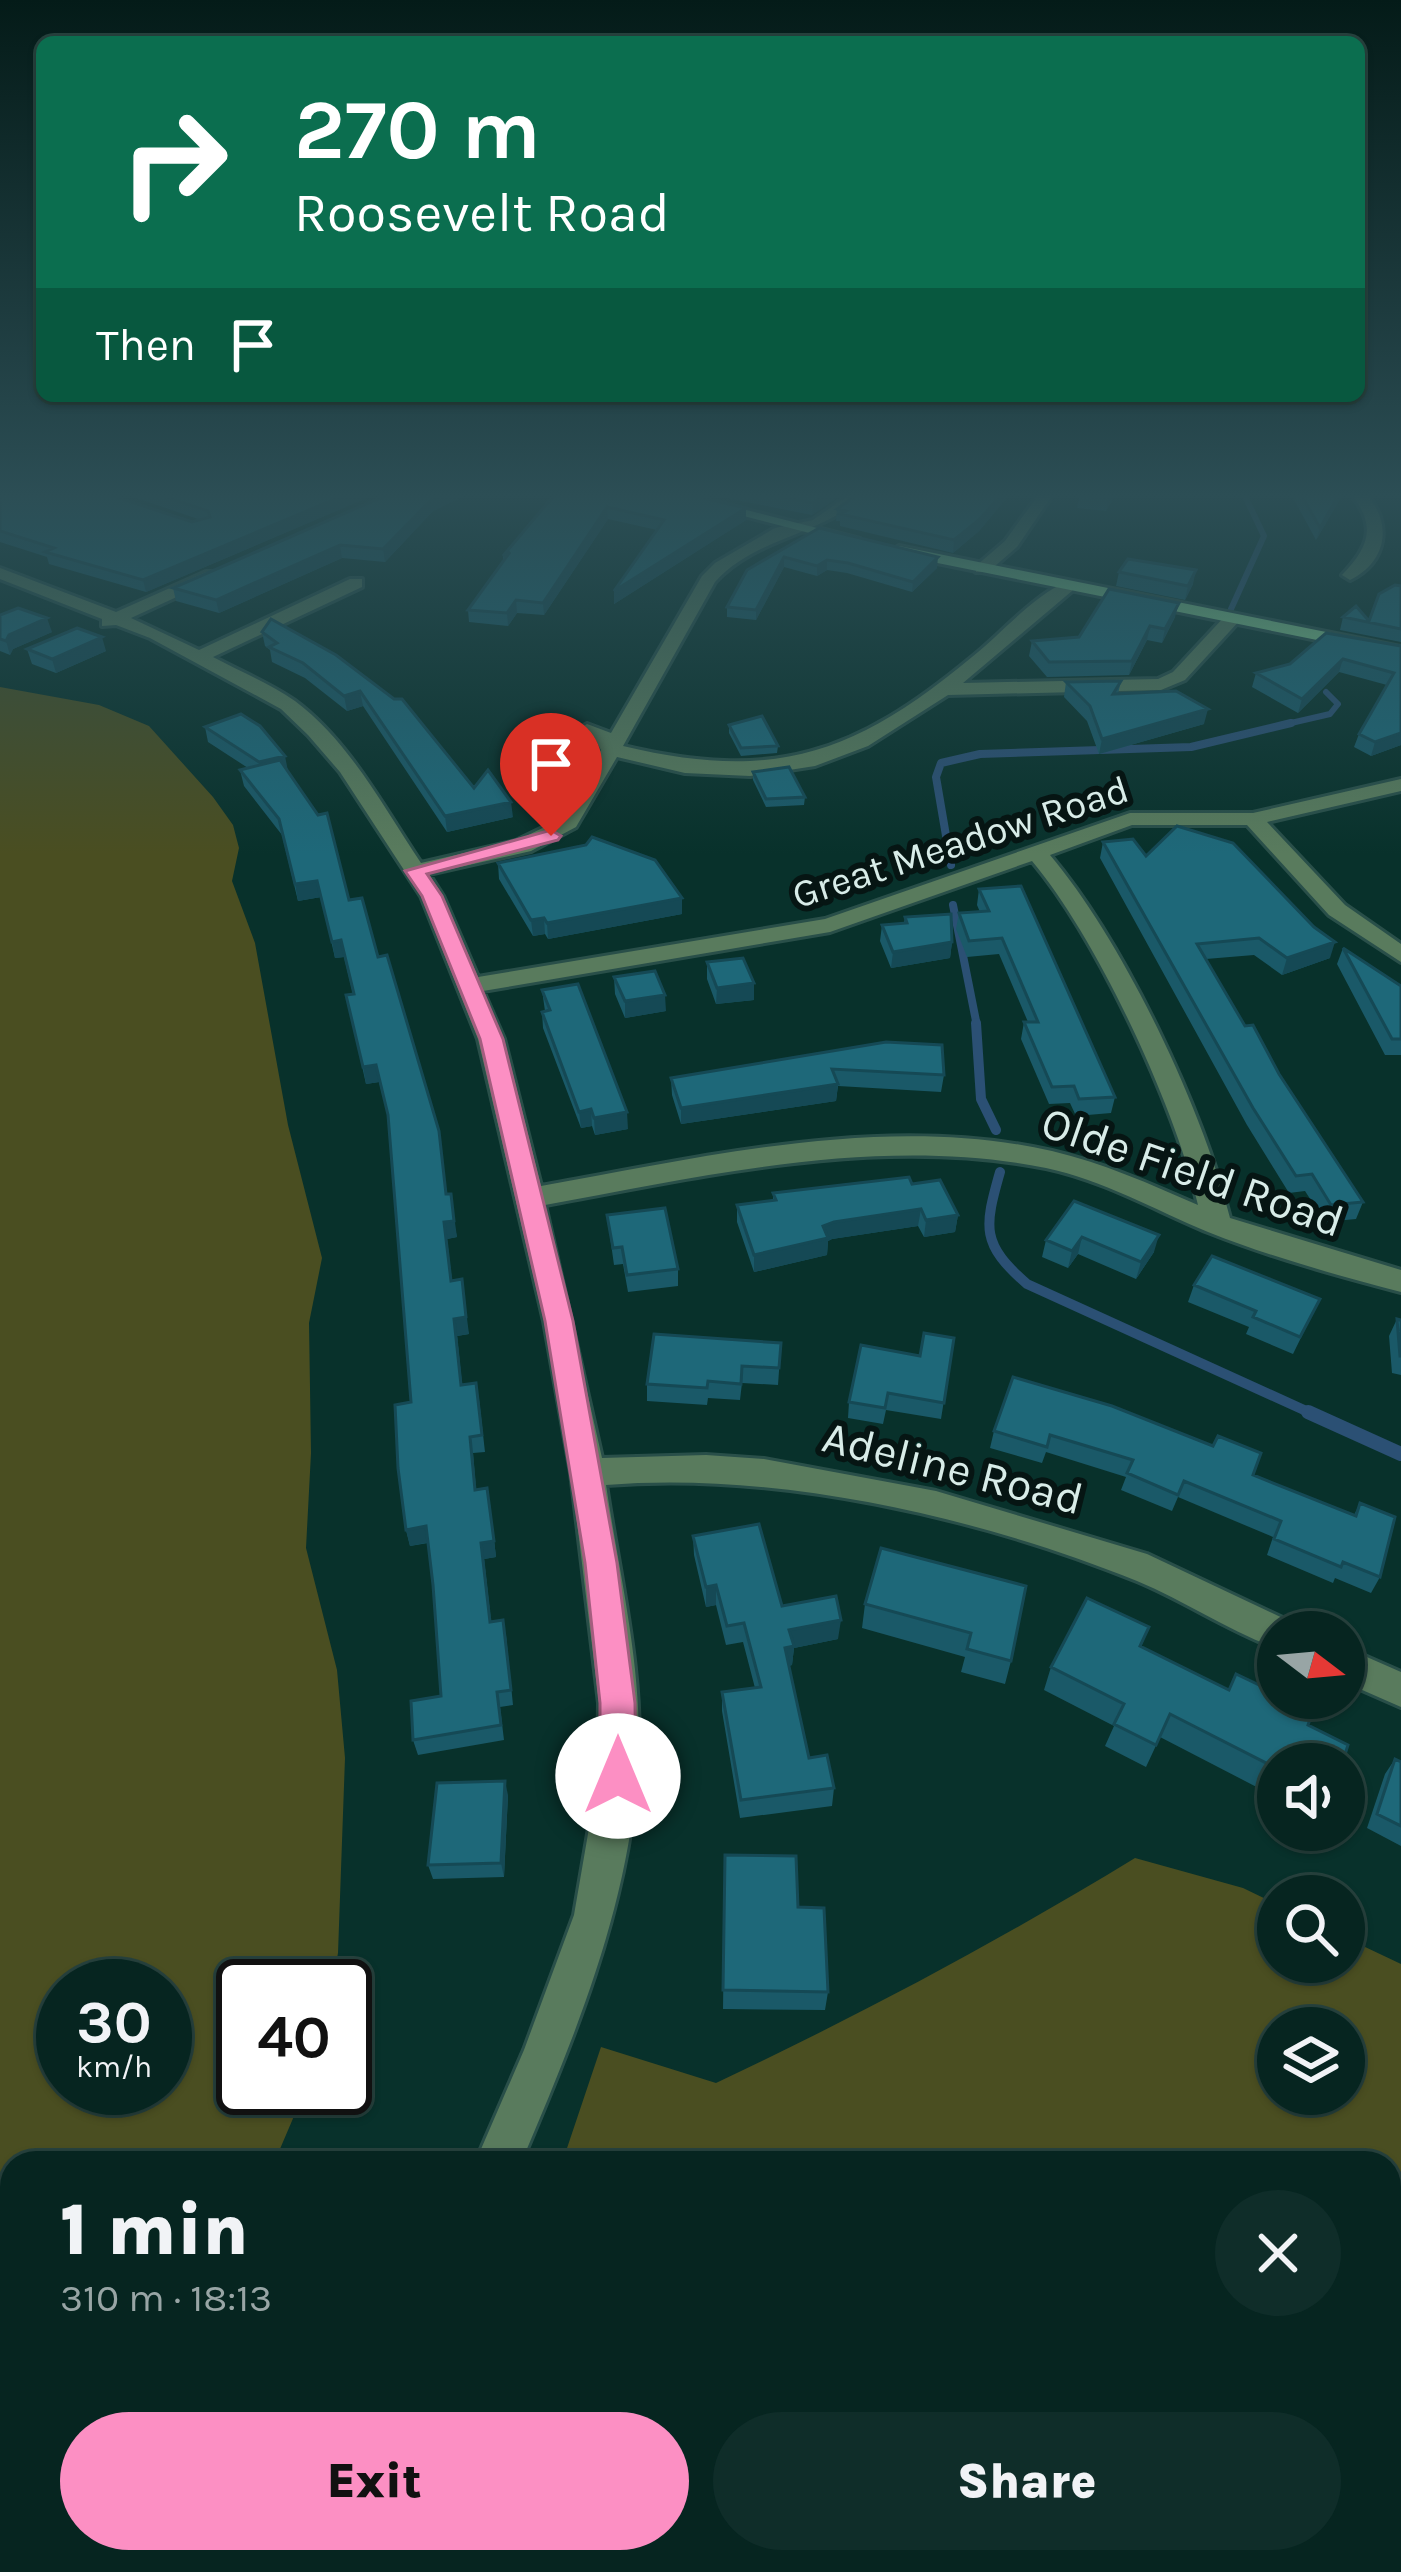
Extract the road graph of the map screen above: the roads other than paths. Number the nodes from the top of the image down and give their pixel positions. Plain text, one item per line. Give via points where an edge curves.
1 (108, 614) edge
2 (127, 614) edge
3 (290, 614) edge
4 (688, 614) edge
5 (1033, 614) edge
6 (1207, 614) edge
7 (118, 618) junction
8 (1232, 619) junction
9 (81, 633) edge
10 (1401, 652) edge
11 (199, 657) junction
12 (946, 689) junction
13 (587, 730) dead end
14 (610, 748) junction
15 (1401, 785) edge
16 (1253, 819) junction
17 (1035, 851) junction
18 (415, 871) junction
19 (1401, 955) edge
20 (470, 986) junction
21 (529, 1198) junction
22 (1217, 1225) junction
23 (1401, 1281) edge
24 (588, 1473) junction
25 (1257, 1623) edge
26 (1365, 1674) edge
27 (1401, 1690) edge
28 (504, 2151) edge

1 - 7 street
2 - 7 street
3 - 11 street
4 - 14 street
5 - 12 street
6 - 8 main road
7 - 9 street
7 - 11 street
8 - 10 main road
8 - 12 street via 1179,676 1161,684
11 - 18 street via 288,705 315,731
12 - 14 street via 866,743 792,766 724,771
13 - 14 street via 601,732
14 - 18 street via 569,823 551,836
15 - 16 street, Great Meadow Road
16 - 17 street, Great Meadow Road via 1130,819
16 - 19 street via 1337,910
17 - 20 street, Great Meadow Road via 830,926
17 - 22 street via 1058,876 1153,1046 1207,1175
18 - 20 street
20 - 21 street via 491,1039
21 - 22 street, Olde Field Road via 860,1148 964,1145 1096,1173
21 - 24 street
22 - 23 street, Olde Field Road
24 - 25 street, Adeline Road via 736,1467 834,1481 967,1511 1160,1575
24 - 28 street via 617,1703 618,1776 595,1915
26 - 27 street

